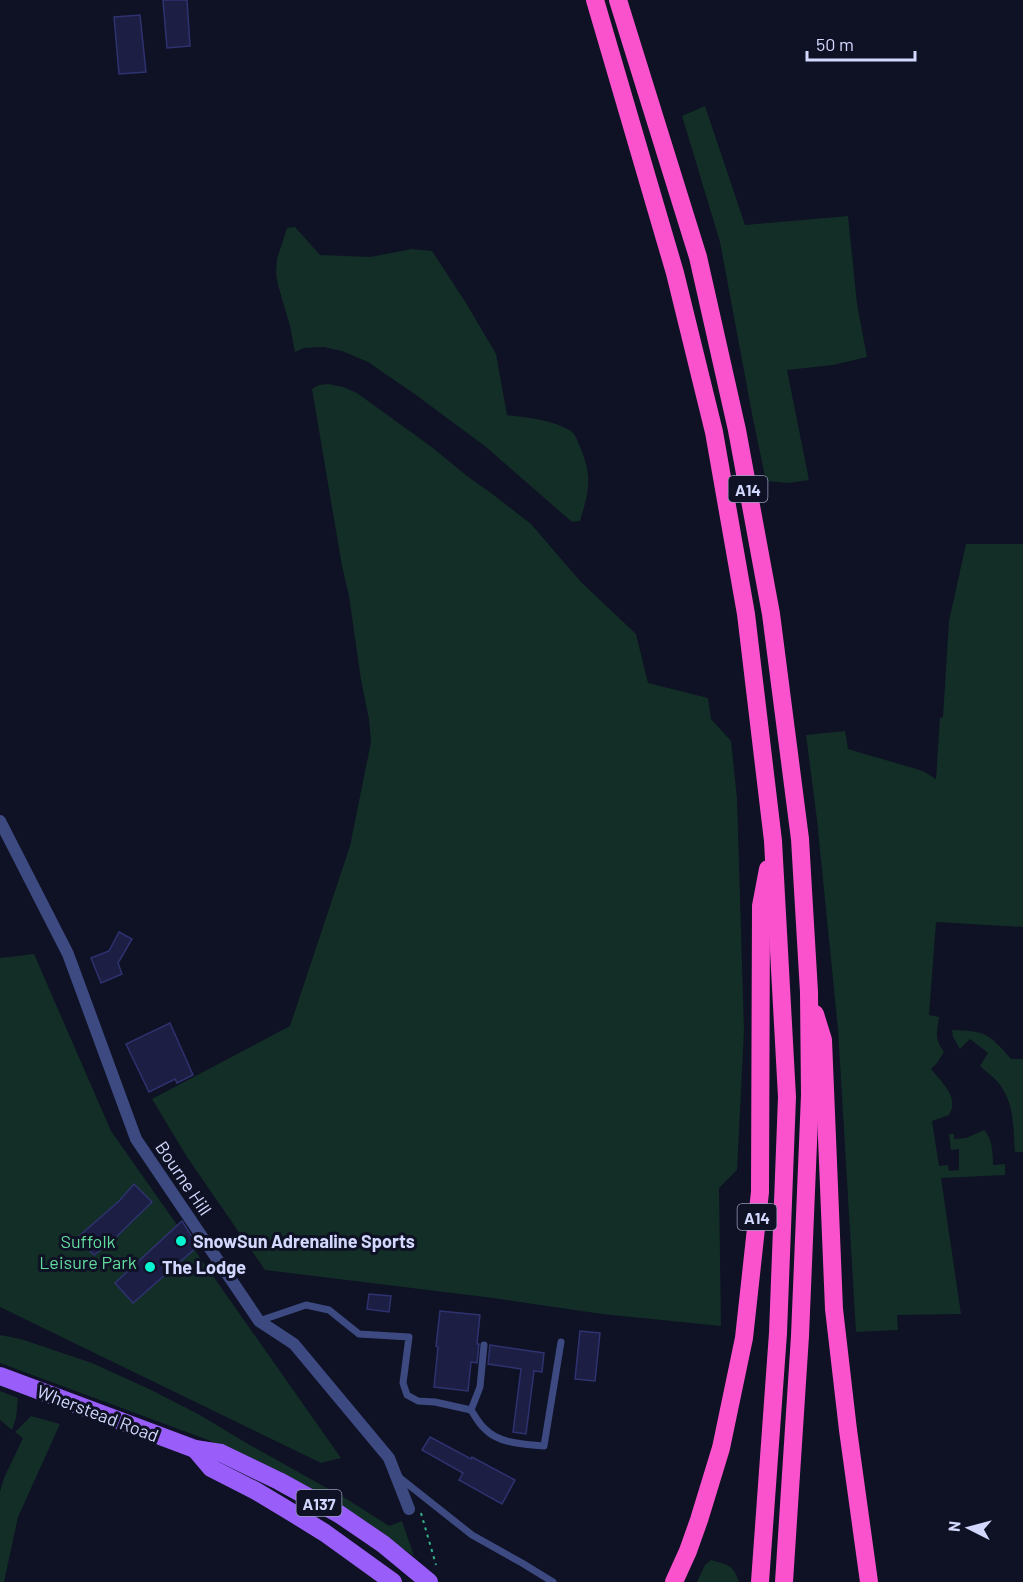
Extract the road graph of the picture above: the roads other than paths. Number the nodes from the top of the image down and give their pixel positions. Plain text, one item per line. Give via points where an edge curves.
1 (595, 0) edge
2 (618, 0) edge
3 (0, 821) edge
4 (774, 841) junction
5 (809, 992) junction
6 (259, 1321) junction
7 (561, 1342) dead end
8 (484, 1345) dead end
9 (0, 1376) edge
10 (471, 1410) junction
11 (195, 1449) junction
12 (395, 1475) junction
13 (409, 1509) dead end
14 (393, 1582) edge
15 (429, 1582) edge
16 (553, 1582) edge
17 (674, 1582) edge
18 (760, 1582) edge
19 (784, 1582) edge
20 (869, 1582) edge

1 - 4 highway, A14 via 675,273 714,432 746,614
2 - 5 highway, A14 via 698,257 737,430 771,614 800,839
3 - 6 street, Bourne Hill via 68,954 136,1139
4 - 17 highway, A14 via 761,906 760,1192 744,1338 721,1448 699,1520
4 - 18 highway, A14 via 787,1097 778,1333
5 - 19 highway, A14 via 810,1095 802,1290
5 - 20 highway, A14 via 823,1040 834,1309
6 - 10 lane via 306,1305 329,1310 359,1334 409,1337 402,1383 407,1395 418,1401
6 - 12 street, Bourne Hill via 294,1344 388,1458
7 - 10 lane via 544,1446 496,1437 485,1430
8 - 10 lane via 480,1387
9 - 11 main road, Wherstead Road / A137
11 - 14 main road, Wherstead Road / A137 via 211,1468 325,1533
11 - 15 main road, Wherstead Road / A137 via 221,1454 339,1514
12 - 13 street, Bourne Hill
12 - 16 lane via 472,1535

